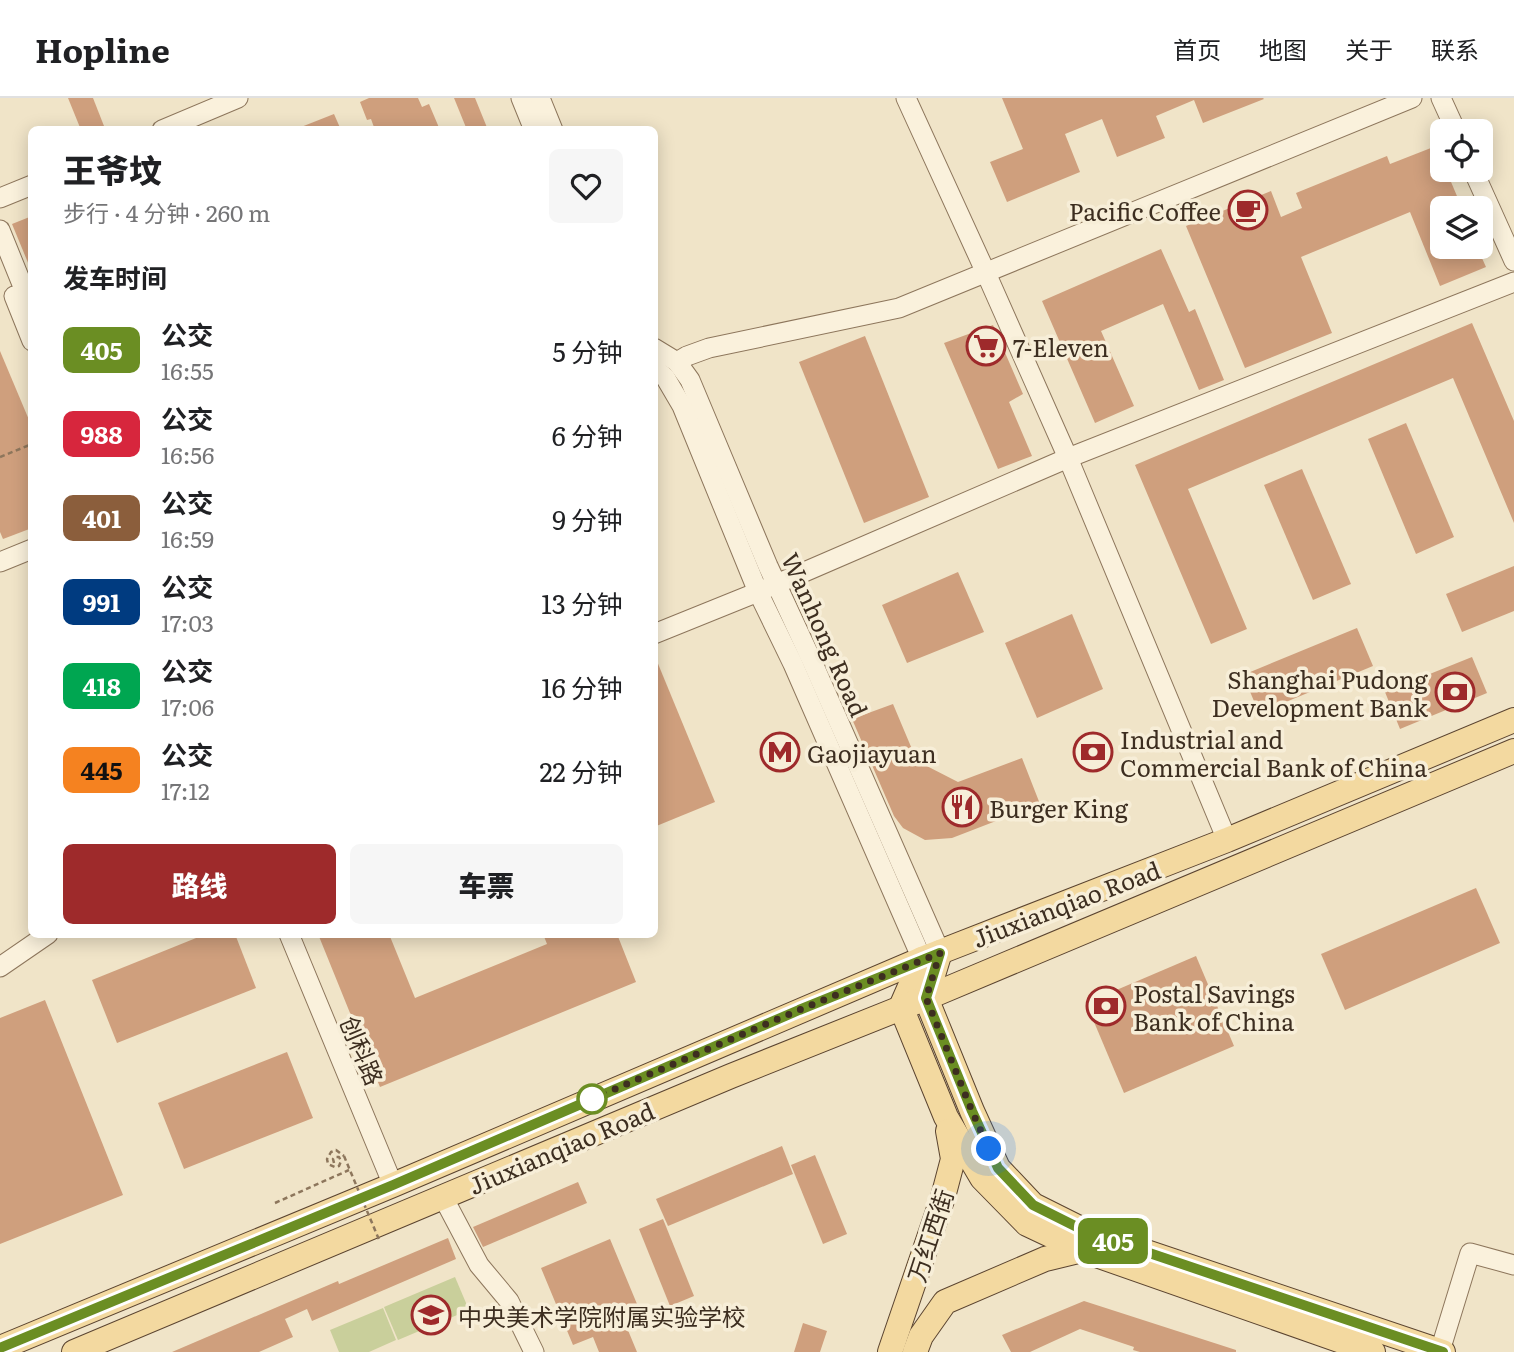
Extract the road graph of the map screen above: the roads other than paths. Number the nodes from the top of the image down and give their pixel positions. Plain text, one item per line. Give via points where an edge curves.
1 (238, 98) edge
2 (521, 98) edge
3 (540, 98) edge
4 (906, 98) edge
5 (1412, 98) edge
6 (1441, 98) edge
7 (1451, 119) edge
8 (172, 126) edge
9 (532, 126) edge
10 (551, 126) edge
11 (1478, 182) edge
12 (28, 186) edge
13 (0, 198) edge
14 (0, 230) edge
15 (1514, 261) edge
16 (0, 263) edge
17 (986, 273) junction
18 (1514, 282) edge
19 (28, 299) edge
20 (28, 331) edge
21 (658, 350) edge
22 (677, 362) junction
23 (658, 371) edge
24 (1068, 458) junction
25 (28, 551) edge
26 (0, 562) edge
27 (776, 584) junction
28 (758, 592) junction
29 (658, 633) edge
30 (1514, 720) edge
31 (1514, 751) edge
32 (1227, 841) junction
33 (42, 938) edge
34 (291, 938) edge
35 (931, 956) junction
36 (0, 967) edge
37 (926, 998) junction
38 (901, 1007) junction
39 (946, 1117) junction
40 (393, 1185) junction
41 (443, 1197) junction
42 (1082, 1250) junction
43 (1514, 1265) edge
44 (0, 1348) edge
45 (74, 1352) edge
46 (534, 1352) edge
47 (890, 1352) edge
48 (915, 1352) edge
49 (1373, 1352) edge
50 (1441, 1352) edge

1 - 8 street
2 - 9 street
3 - 10 street
4 - 17 street
5 - 17 street
6 - 7 street
11 - 15 street
12 - 13 street
14 - 19 street
16 - 20 street
17 - 22 street via 899,308 709,348
17 - 24 street
18 - 24 street
21 - 22 street, Wanhong Road
22 - 27 street, Wanhong Road via 690,380
23 - 28 street, Wanhong Road via 682,406
24 - 27 street
24 - 32 street
25 - 26 street
27 - 28 street
27 - 35 street, Wanhong Road
28 - 29 street
28 - 35 street, Wanhong Road
30 - 32 main road, Jiuxianqiao Road
31 - 37 main road, Jiuxianqiao Road
32 - 35 main road, Jiuxianqiao Road
33 - 36 street
34 - 40 street, 创科路
35 - 37 main road
35 - 38 main road
35 - 40 main road, Jiuxianqiao Road
37 - 38 main road, Jiuxianqiao Road
37 - 50 main road via 998,1168 1033,1205 1087,1232
38 - 39 main road
38 - 41 main road, Jiuxianqiao Road
39 - 42 main road via 982,1178 1027,1224
39 - 47 main road, 万红西街 via 953,1159
40 - 44 main road, Jiuxianqiao Road
41 - 45 main road, Jiuxianqiao Road
41 - 46 street via 479,1265 509,1301
42 - 48 main road, 万红西街 via 1045,1259 945,1302
42 - 49 main road
43 - 50 street via 1470,1253

